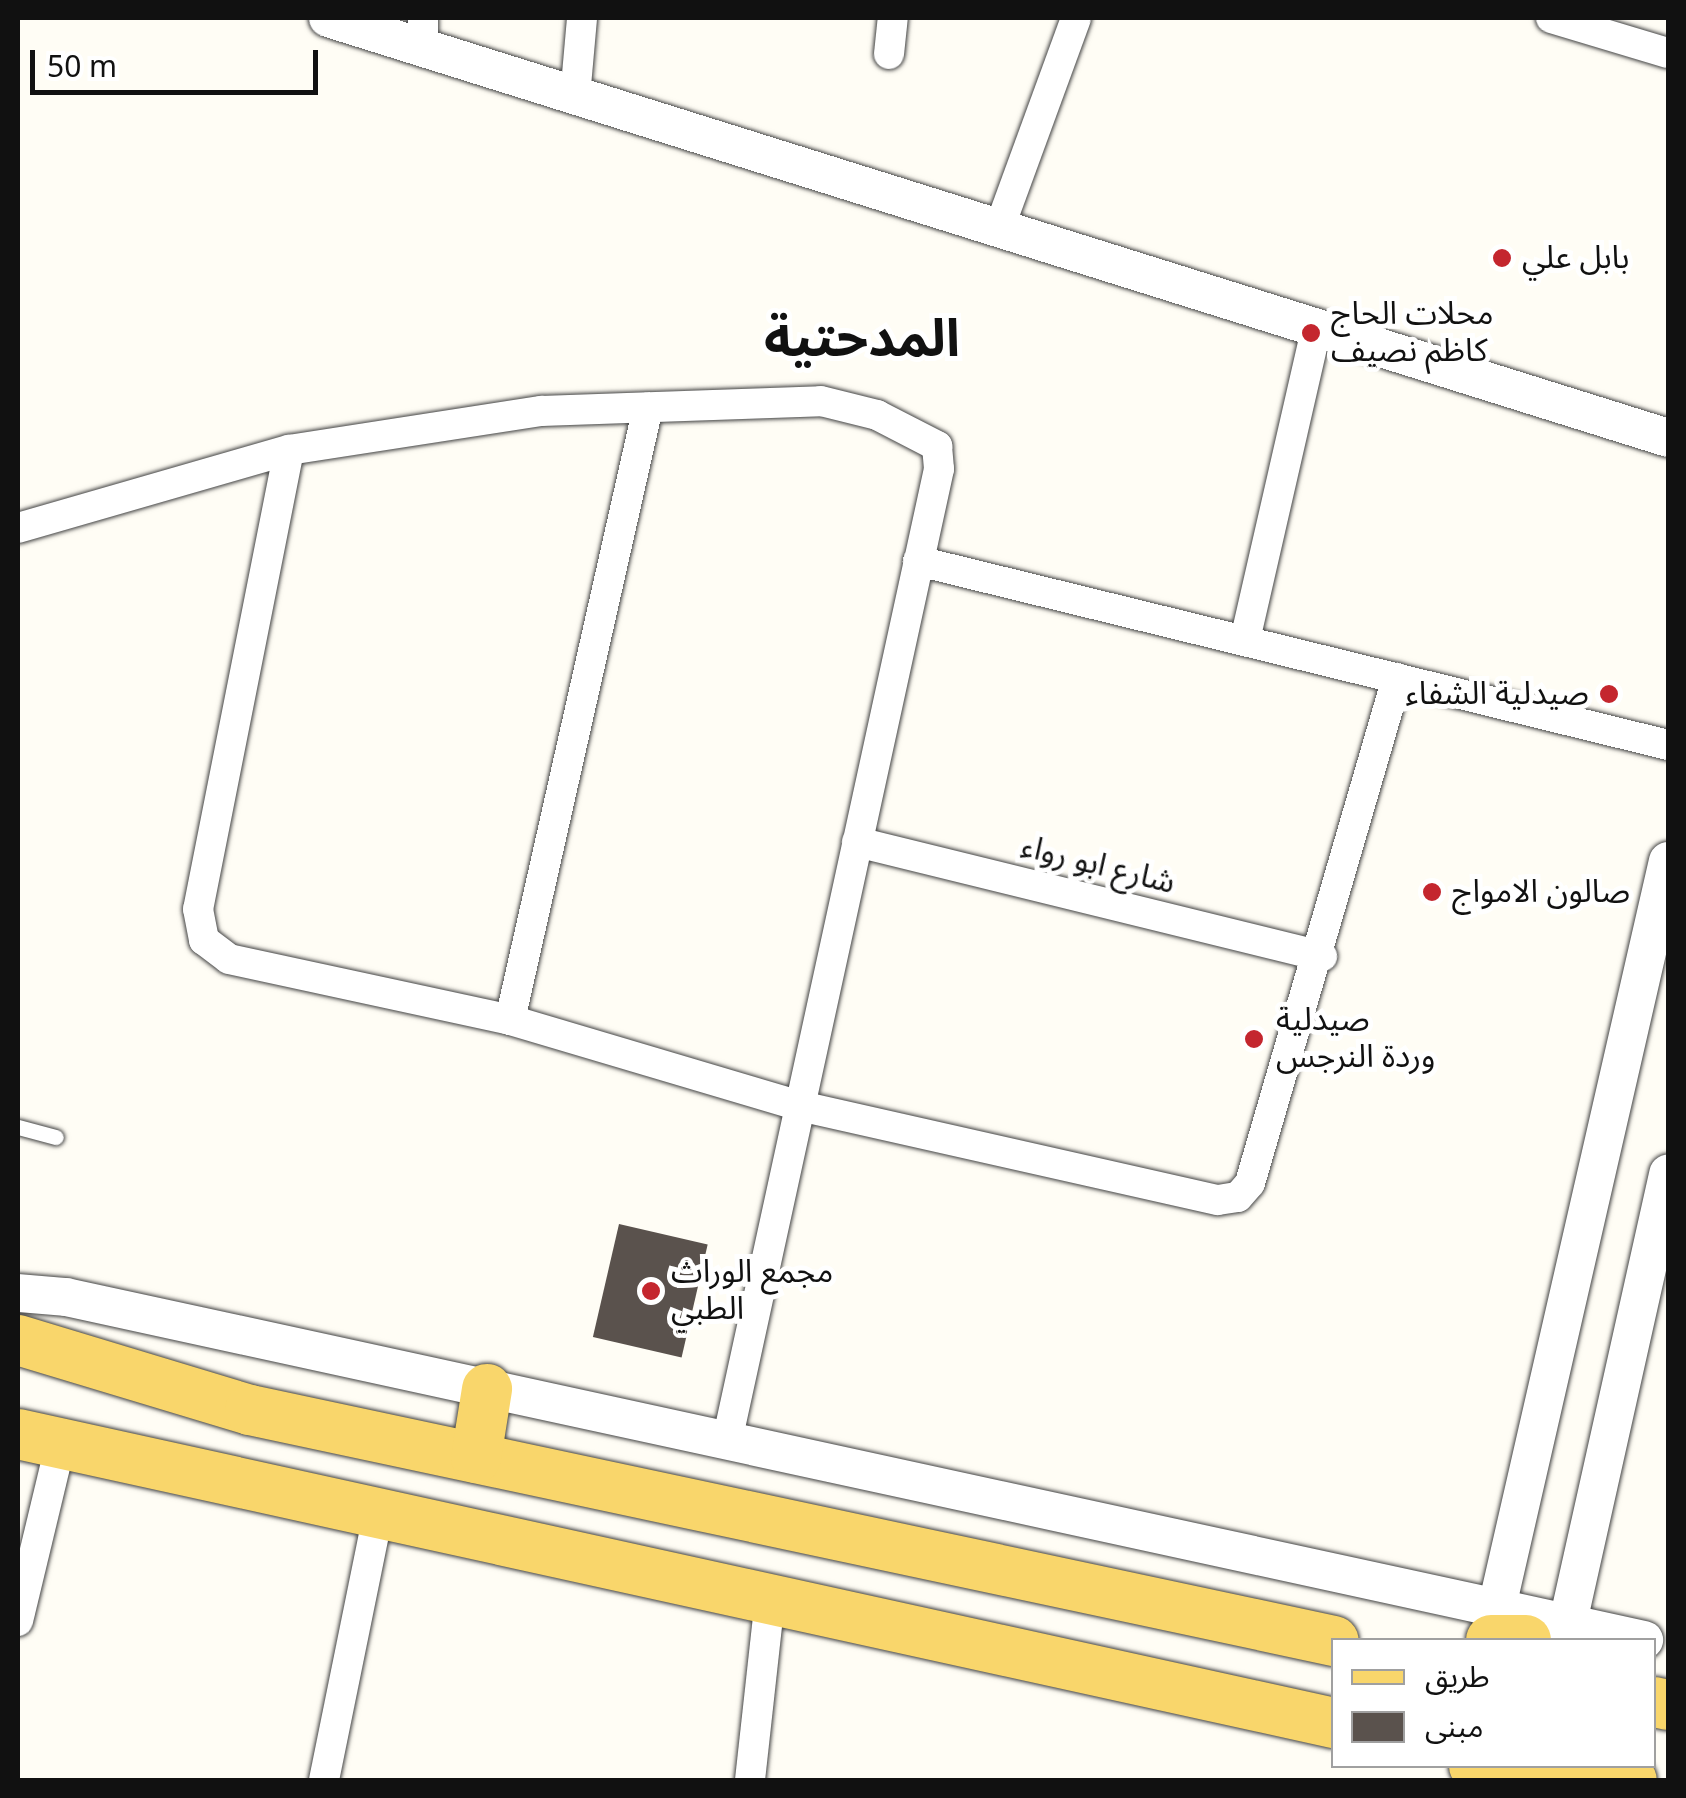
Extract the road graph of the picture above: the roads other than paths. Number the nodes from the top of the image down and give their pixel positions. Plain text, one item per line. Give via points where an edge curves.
1 (328, 18) edge
2 (582, 18) edge
3 (894, 18) edge
4 (1076, 18) edge
5 (1551, 18) edge
6 (423, 31) edge
7 (1668, 52) edge
8 (890, 54) dead end
9 (574, 97) junction
10 (1000, 226) junction
11 (1317, 326) junction
12 (648, 407) junction
13 (1668, 438) edge
14 (290, 450) junction
15 (18, 528) edge
16 (918, 561) junction
17 (1245, 640) junction
18 (1397, 678) junction
19 (1668, 745) edge
20 (857, 842) junction
21 (1668, 861) edge
22 (1322, 956) junction
23 (510, 1020) junction
24 (800, 1106) junction
25 (18, 1127) edge
26 (56, 1137) dead end
27 (1668, 1174) edge
28 (18, 1293) edge
29 (18, 1340) edge
30 (487, 1389) junction
31 (39, 1440) edge
32 (727, 1441) junction
33 (476, 1458) junction
34 (378, 1515) junction
35 (770, 1600) junction
36 (18, 1621) edge
37 (1522, 1632) edge
38 (1614, 1638) edge
39 (1331, 1640) edge
40 (1331, 1721) edge
41 (1480, 1768) edge
42 (1544, 1770) edge
43 (324, 1780) edge
44 (750, 1780) edge
45 (1632, 1780) edge

1 - 6 street
2 - 9 street
3 - 8 street
4 - 10 street
5 - 7 street
6 - 9 street
9 - 10 street
10 - 11 street
11 - 13 street
11 - 17 street
12 - 14 street via 541,411
12 - 16 street via 821,401 877,415 937,446 940,469
12 - 23 street
14 - 15 street
14 - 23 street via 198,908 204,940 229,958
16 - 17 street
16 - 20 street
17 - 18 street
18 - 19 street
18 - 22 street
20 - 22 street, شارع ابو رواء
20 - 24 street
21 - 37 street
22 - 24 street via 1250,1183 1238,1197 1218,1200
23 - 24 street
24 - 32 street
25 - 26 lane
27 - 37 street
28 - 30 street
29 - 33 main road via 146,1385
30 - 32 street
30 - 33 main road
31 - 34 main road
31 - 36 street
32 - 37 street
33 - 39 main road
34 - 35 main road
34 - 43 street
35 - 40 main road
35 - 44 street
37 - 38 street
41 - 42 main road via 1499,1775
42 - 45 main road

